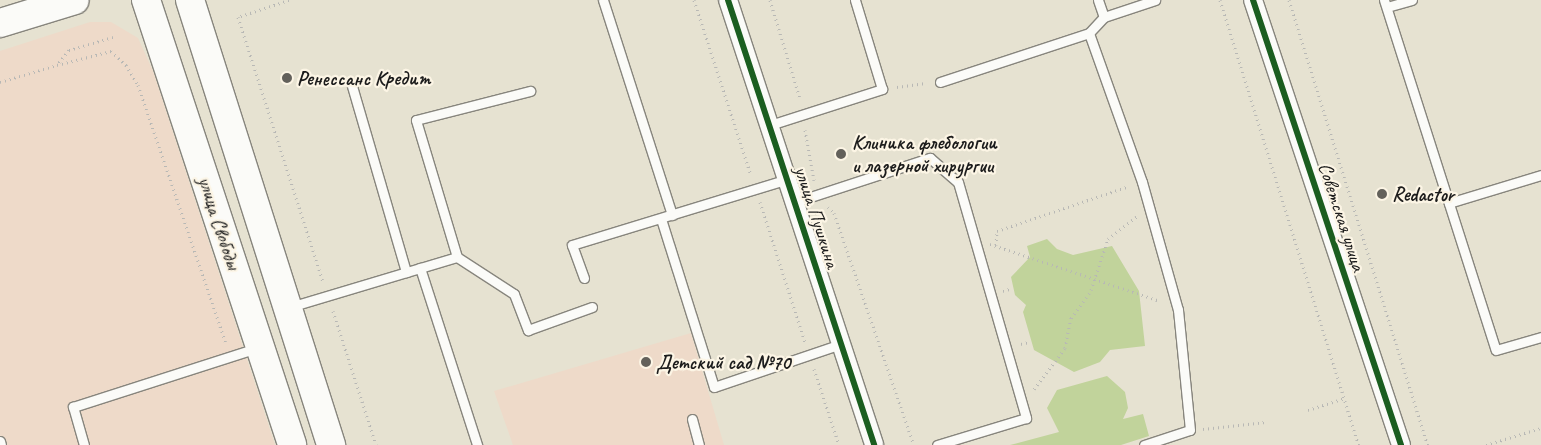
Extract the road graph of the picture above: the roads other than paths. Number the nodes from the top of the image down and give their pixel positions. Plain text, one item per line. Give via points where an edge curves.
1 (74, 0) edge
2 (146, 0) edge
3 (190, 0) edge
4 (603, 0) edge
5 (728, 0) edge
6 (855, 0) edge
7 (1098, 0) edge
8 (1155, 0) edge
9 (1253, 0) edge
10 (1412, 0) edge
11 (1385, 4) edge
12 (1104, 17) junction
13 (0, 23) edge
14 (1089, 33) junction
15 (940, 82) road end
16 (352, 86) dead end
17 (530, 91) dead end
18 (770, 125) junction
19 (1541, 175) edge
20 (788, 179) junction
21 (795, 202) junction
22 (1449, 203) junction
23 (672, 215) junction
24 (660, 219) junction
25 (458, 257) junction
26 (420, 268) junction
27 (406, 272) junction
28 (584, 278) dead end
29 (592, 307) dead end
30 (288, 308) junction
31 (1541, 337) edge
32 (841, 344) junction
33 (260, 348) junction
34 (692, 419) dead end
35 (0, 441) edge
36 (1, 445) edge
37 (84, 445) edge
38 (292, 445) edge
39 (331, 445) edge
40 (476, 445) edge
41 (699, 445) edge
42 (874, 445) edge
43 (937, 445) edge
44 (1144, 445) edge
45 (1401, 445) edge

1 - 13 main road
2 - 33 main road, улица Свободы
3 - 30 main road, улица Свободы
4 - 23 lane
5 - 18 street, улица Пушкина
6 - 18 lane via 882,89
7 - 12 lane
8 - 12 lane
9 - 45 street, Советская улица
10 - 11 lane
11 - 22 lane
12 - 14 lane
14 - 15 lane
14 - 44 lane via 1142,182 1178,310 1190,430
16 - 27 lane
17 - 25 lane via 416,120
18 - 20 street, улица Пушкина
19 - 22 lane
20 - 21 street, улица Пушкина
20 - 23 lane
21 - 32 street, улица Пушкина
21 - 43 lane via 930,158 958,182 1026,418
22 - 31 lane via 1496,350
23 - 24 lane
24 - 28 lane via 572,245
24 - 32 lane via 714,387
25 - 26 lane
25 - 29 lane via 514,294 528,330
26 - 27 lane
26 - 40 lane
27 - 30 lane
30 - 39 main road, улица Свободы
32 - 42 street, улица Пушкина
33 - 37 lane via 72,407
33 - 38 main road, улица Свободы
34 - 41 lane
35 - 36 lane

